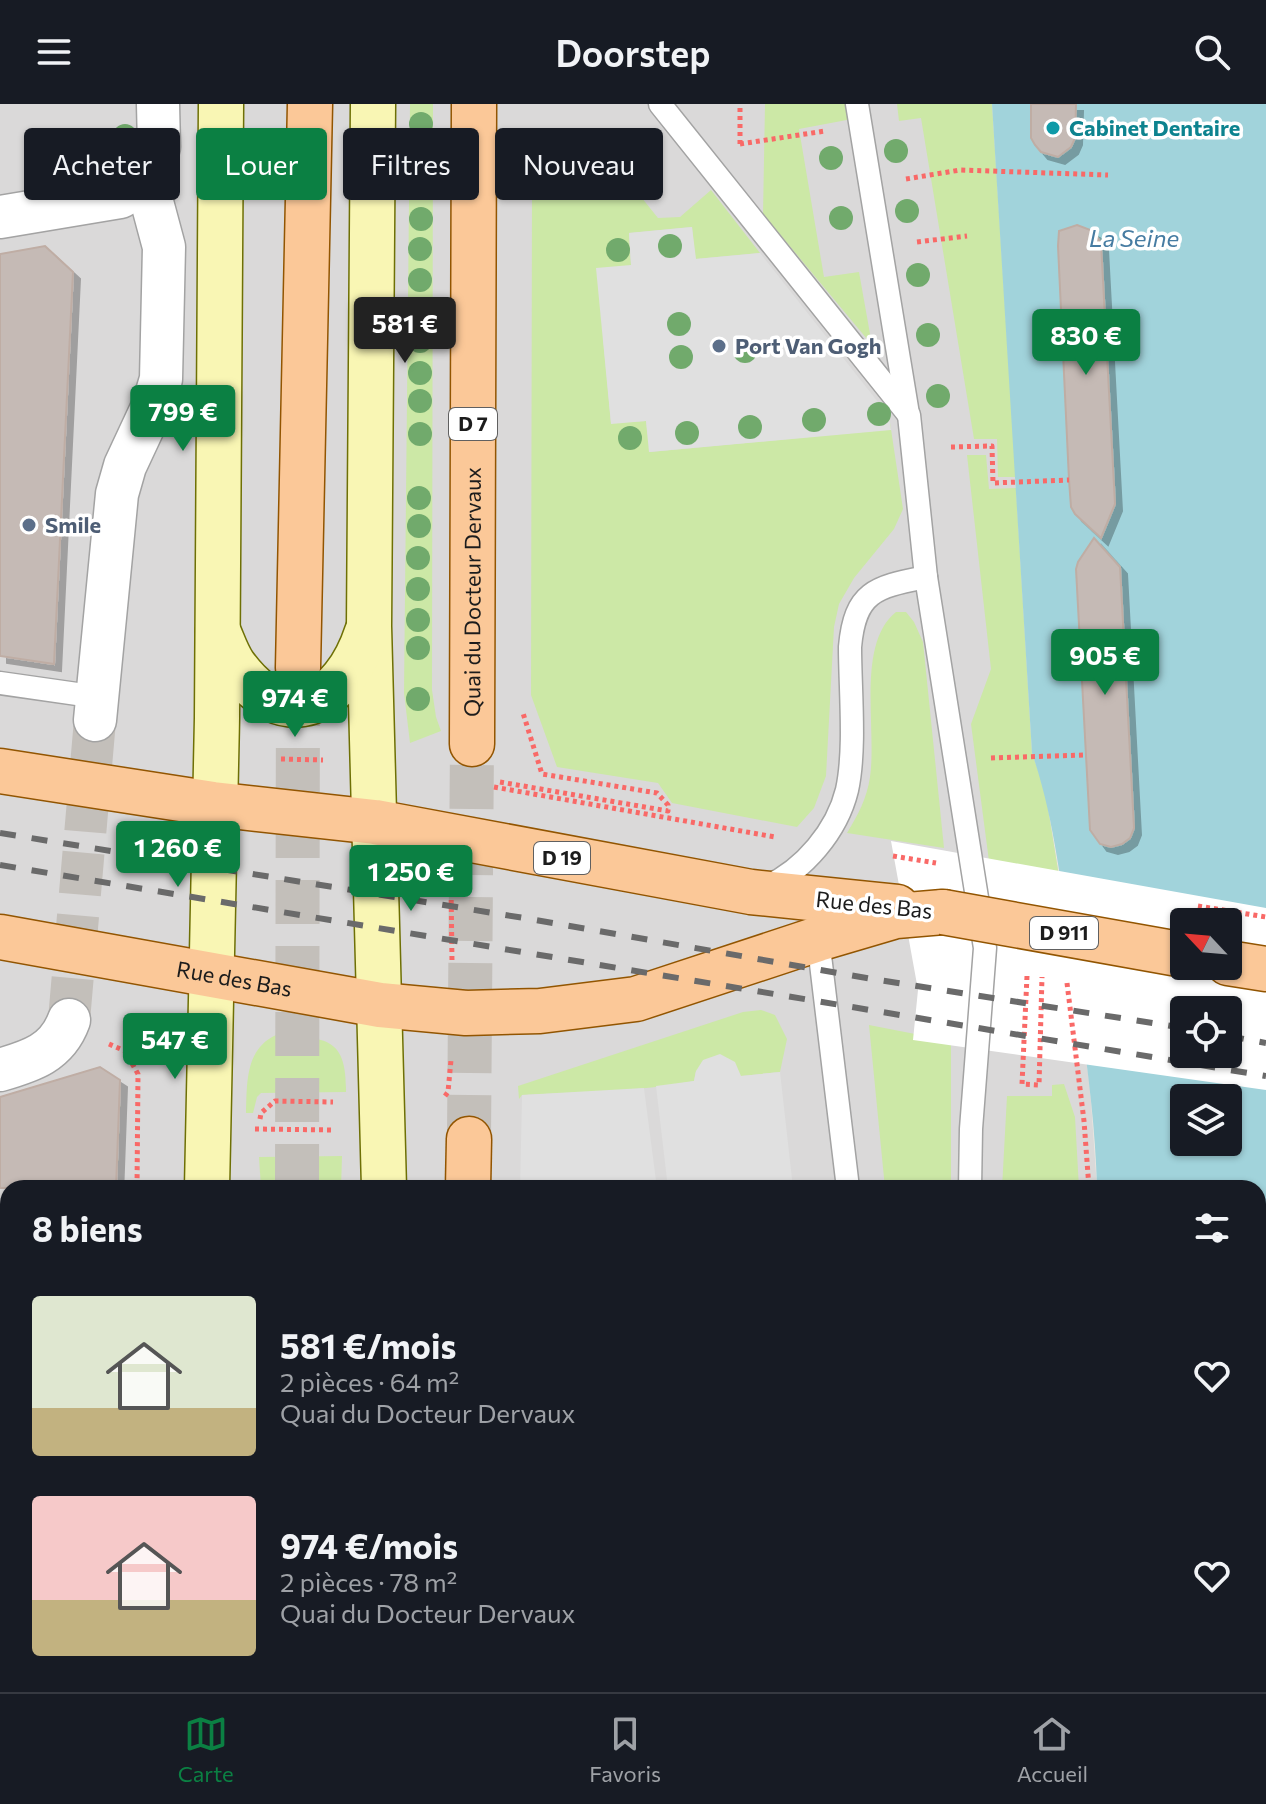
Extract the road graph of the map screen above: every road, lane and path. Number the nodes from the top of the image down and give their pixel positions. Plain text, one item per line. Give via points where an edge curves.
1 (158, 104) edge
2 (221, 104) edge
3 (310, 104) edge
4 (373, 104) edge
5 (474, 104) edge
6 (660, 104) edge
7 (859, 115) edge
8 (159, 128) edge
9 (740, 144) dead end
10 (1108, 175) dead end
11 (870, 185) junction
12 (102, 200) edge
13 (151, 200) edge
14 (0, 217) edge
15 (967, 236) dead end
16 (881, 248) junction
17 (909, 415) junction
18 (987, 446) dead end
19 (1069, 480) dead end
20 (926, 577) junction
21 (216, 625) junction
22 (369, 626) junction
23 (298, 668) tunnel mouth
24 (0, 683) edge
25 (520, 703) dead end
26 (96, 709) joint
27 (1086, 755) dead end
28 (955, 759) junction
29 (484, 770) junction
30 (0, 771) edge
31 (213, 804) junction
32 (375, 822) junction
33 (819, 845) junction
34 (751, 892) junction
35 (451, 895) dead end
36 (943, 912) junction
37 (0, 937) edge
38 (818, 939) junction
39 (985, 948) junction
40 (1170, 953) edge
41 (452, 960) dead end
42 (1242, 965) edge
43 (1042, 968) dead end
44 (1266, 969) edge
45 (1066, 971) dead end
46 (211, 975) junction
47 (380, 1005) junction
48 (61, 1034) joint
49 (0, 1070) edge
50 (208, 1122) junction
51 (384, 1130) junction
52 (469, 1139) tunnel mouth
53 (137, 1180) edge
54 (207, 1180) edge
55 (384, 1180) edge
56 (468, 1180) edge
57 (847, 1180) edge
58 (970, 1180) edge
59 (1088, 1180) edge

1 - 8 street
2 - 21 main road
3 - 23 main road
4 - 22 main road
5 - 29 main road, Quai du Docteur Dervaux / D 7
6 - 17 lane
7 - 9 path
7 - 11 lane
10 - 11 path via 960,170
11 - 16 lane
12 - 14 street
13 - 26 street via 164,247 161,379 117,494
15 - 16 path
16 - 17 lane
17 - 20 lane
18 - 19 path via 992,446 993,483
20 - 28 lane
20 - 33 lane via 880,587 856,617 850,647 847,790
21 - 22 main road via 232,662 254,688 290,706 314,702 339,684 360,654
21 - 31 main road
22 - 32 main road
24 - 26 lane
25 - 29 path via 542,774 657,793 668,811
27 - 28 path
28 - 39 lane
29 - 33 path
30 - 31 main road, Rue des Bas / D 19
31 - 32 main road, Rue des Bas / D 19
31 - 46 main road
32 - 34 main road, Rue des Bas / D 19
32 - 47 main road
33 - 34 lane via 798,869
34 - 36 main road, Rue des Bas / D 19
35 - 41 path
36 - 38 main road, Rue des Bas via 896,916
36 - 40 main road, D 911, bridge
37 - 46 main road, Rue des Bas
38 - 47 main road, Rue des Bas via 607,1004 466,1013
38 - 57 lane
39 - 43 path via 1028,955 1022,1084 1039,1085
39 - 58 lane
42 - 44 main road
45 - 59 path
46 - 47 main road, Rue des Bas
46 - 50 main road
47 - 51 main road
48 - 49 street via 39,1057
48 - 53 path via 68,1052 108,1044 131,1058 138,1074
50 - 51 path via 245,1130
50 - 54 main road
51 - 55 main road
52 - 56 main road

